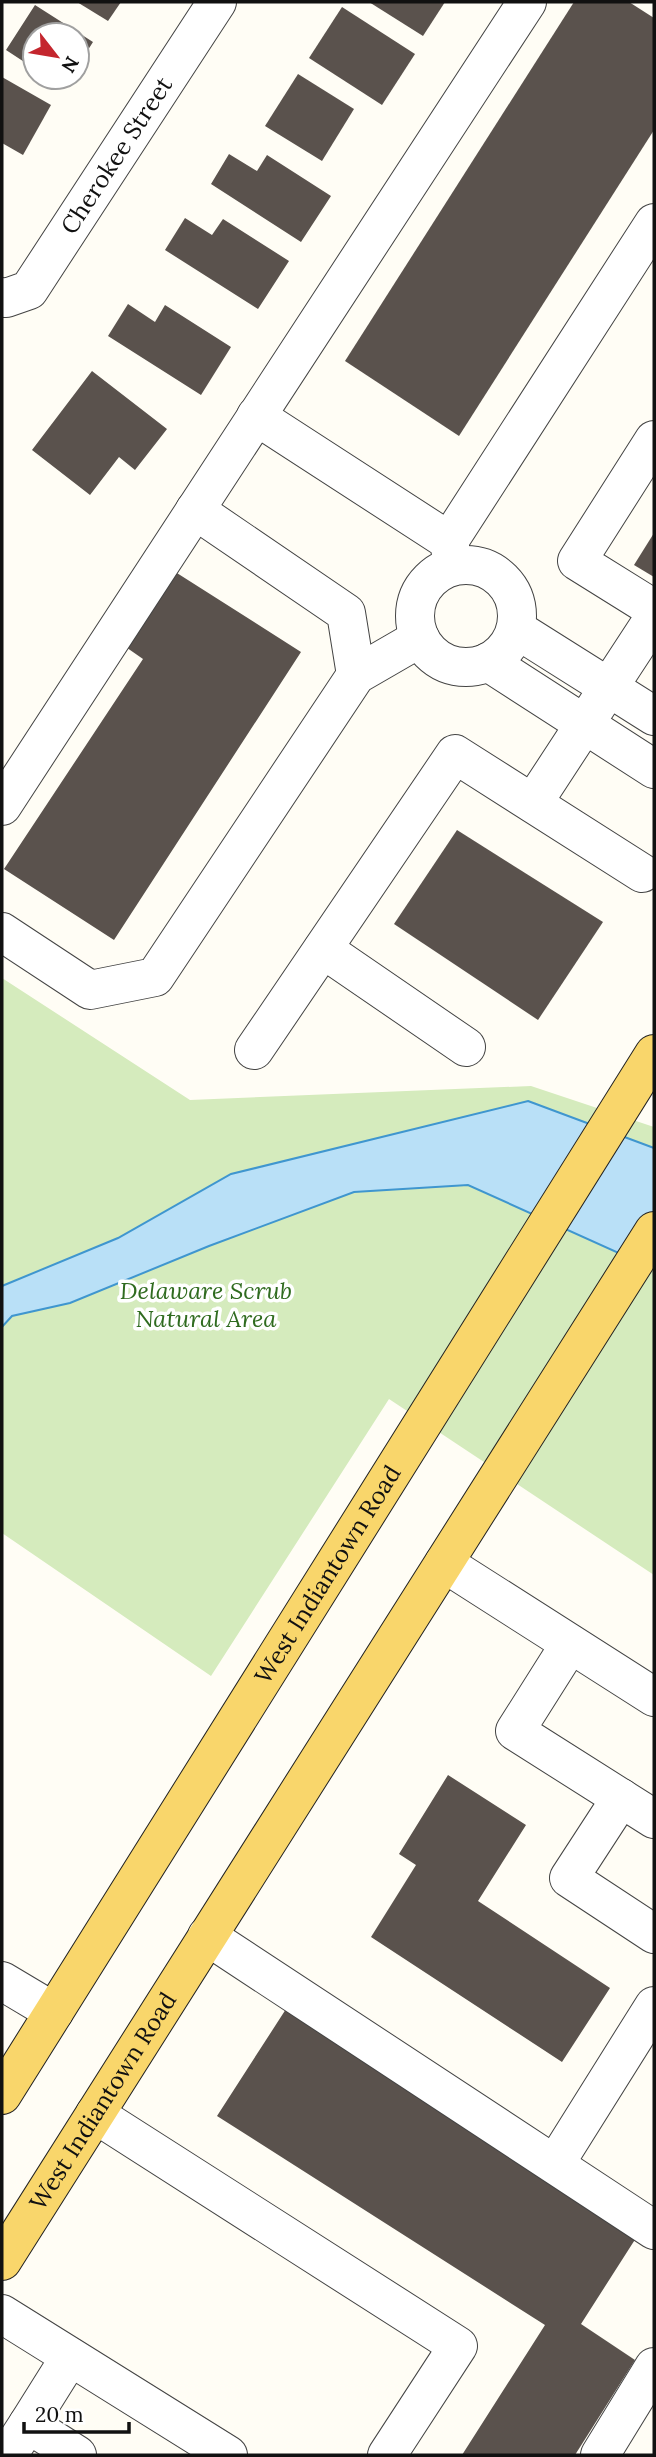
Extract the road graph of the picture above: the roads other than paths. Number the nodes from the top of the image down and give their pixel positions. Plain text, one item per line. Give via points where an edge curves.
1 (217, 2) edge
2 (527, 2) edge
3 (654, 223) edge
4 (4, 298) edge
5 (256, 416) junction
6 (654, 440) edge
7 (195, 510) junction
8 (451, 554) junction
9 (654, 609) edge
10 (654, 618) edge
11 (516, 629) junction
12 (420, 638) junction
13 (488, 662) junction
14 (356, 675) junction
15 (608, 688) junction
16 (654, 716) edge
17 (584, 724) junction
18 (654, 769) edge
19 (533, 803) junction
20 (2, 806) edge
21 (642, 873) dead end
22 (2, 932) edge
23 (323, 949) junction
24 (466, 1047) dead end
25 (254, 1050) dead end
26 (653, 1056) edge
27 (654, 1231) edge
28 (444, 1563) junction
29 (570, 1644) junction
30 (654, 1697) edge
31 (621, 1798) junction
32 (654, 1819) edge
33 (654, 1934) edge
34 (207, 1936) junction
35 (2, 1981) edge
36 (654, 2006) edge
37 (54, 2012) junction
38 (643, 2049) edge
39 (2, 2095) edge
40 (94, 2115) junction
41 (555, 2164) junction
42 (654, 2230) edge
43 (2, 2261) edge
44 (2, 2314) edge
45 (70, 2357) junction
46 (654, 2367) edge
47 (27, 2424) junction
48 (8, 2455) edge
49 (77, 2455) edge
50 (228, 2455) edge
51 (387, 2455) edge
52 (600, 2455) edge

1 - 4 street, Cherokee Street via 29,290
2 - 5 street
3 - 8 street
5 - 7 street
5 - 8 street
6 - 9 street via 577,561
7 - 14 street via 346,613
7 - 20 street
8 - 11 street via 498,576 513,594
8 - 12 street via 420,594 415,616
10 - 15 street
11 - 13 street via 502,652
11 - 15 street
12 - 13 street via 428,650 449,664 462,667
12 - 14 street
13 - 17 street
14 - 22 street via 155,977 90,990
15 - 16 street
15 - 17 street
17 - 18 street
17 - 19 street
19 - 21 street
19 - 23 street via 456,754
23 - 24 street
23 - 25 street
26 - 37 main road, West Indiantown Road
27 - 28 main road, West Indiantown Road
28 - 29 street
28 - 34 main road, West Indiantown Road
29 - 30 street
29 - 31 street via 516,1731
31 - 32 street
31 - 33 street via 569,1878
34 - 40 main road, West Indiantown Road
34 - 41 street
35 - 37 street
36 - 38 street
37 - 39 main road, West Indiantown Road
38 - 41 street
40 - 43 main road, West Indiantown Road
40 - 51 street via 458,2346
41 - 42 street
44 - 45 street
45 - 47 street
45 - 50 street
46 - 52 street
47 - 48 street
47 - 49 street

